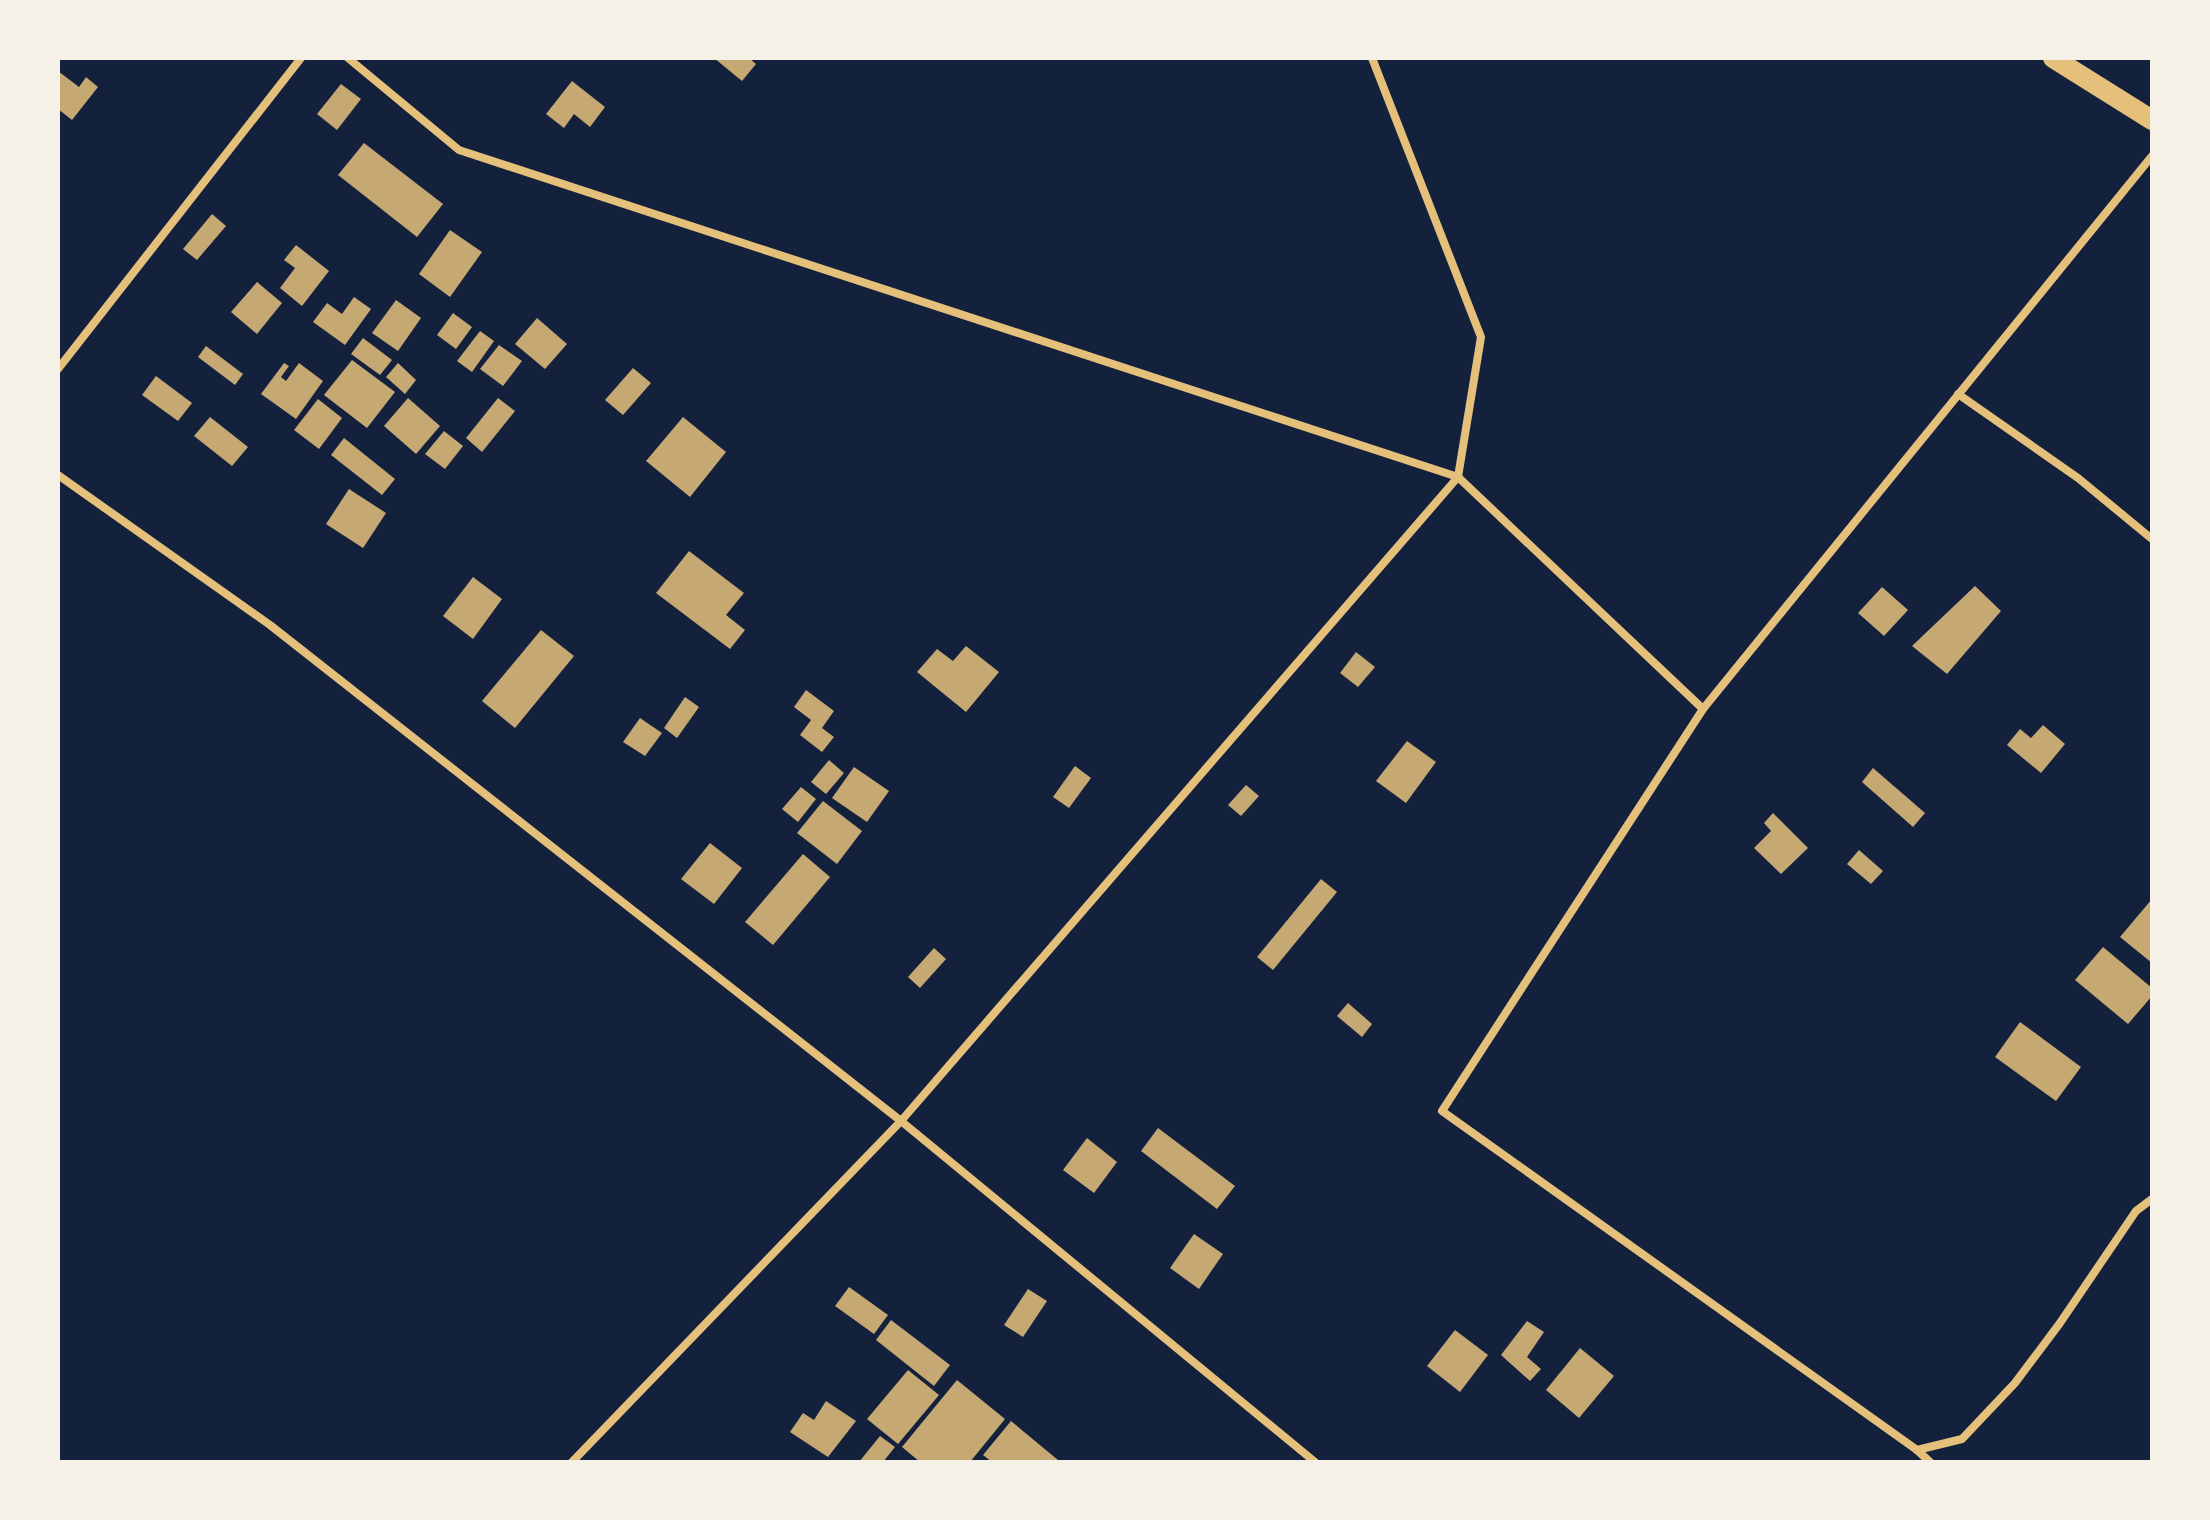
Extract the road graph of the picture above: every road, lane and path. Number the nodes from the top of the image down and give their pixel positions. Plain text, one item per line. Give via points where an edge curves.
1 (301, 58) edge
2 (348, 58) edge
3 (1372, 58) edge
4 (2053, 58) edge
5 (2152, 120) edge
6 (2152, 156) edge
7 (58, 369) edge
8 (1958, 394) junction
9 (58, 475) edge
10 (1458, 477) junction
11 (2152, 539) edge
12 (1703, 709) junction
13 (901, 1121) junction
14 (2152, 1199) edge
15 (1917, 1450) junction
16 (572, 1462) edge
17 (1315, 1462) edge
18 (1930, 1462) edge

1 - 7 street
2 - 10 street via 459,150
3 - 10 street via 1481,337
4 - 5 main road
6 - 8 street
8 - 11 street via 2078,478
8 - 12 street
9 - 13 street via 270,625
10 - 12 street
10 - 13 street
12 - 15 street via 1442,1111
13 - 16 street
13 - 17 street
14 - 15 street via 2136,1211 2015,1383 1962,1439
15 - 18 street

